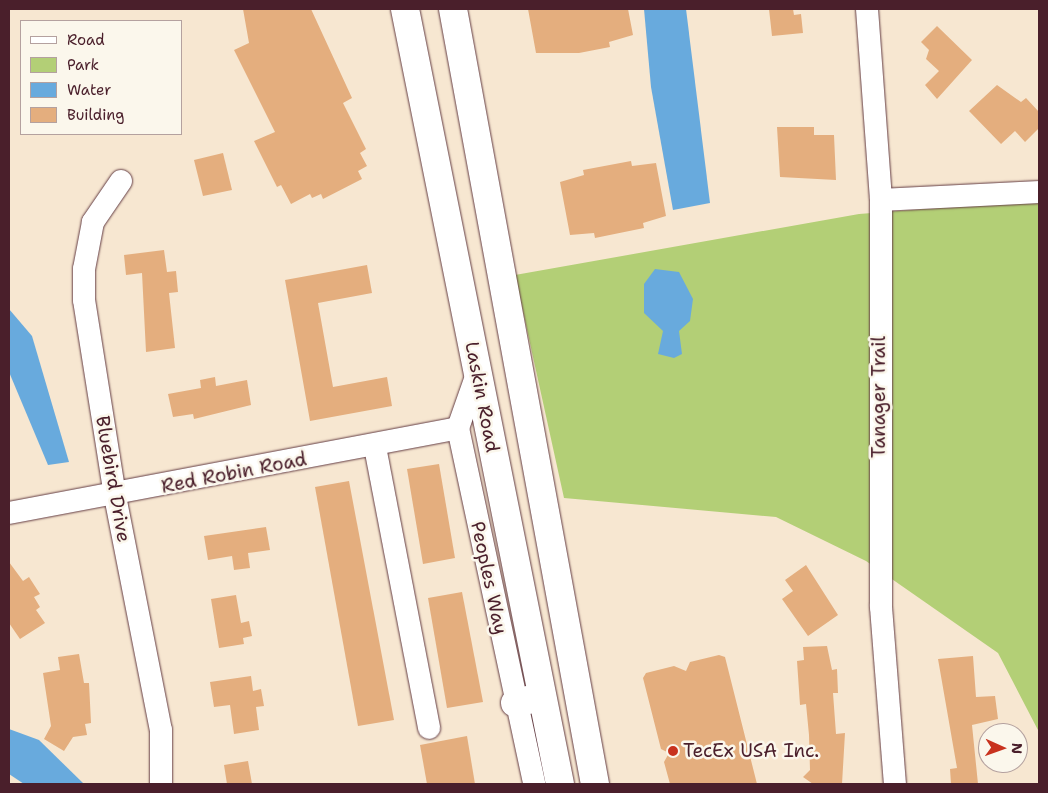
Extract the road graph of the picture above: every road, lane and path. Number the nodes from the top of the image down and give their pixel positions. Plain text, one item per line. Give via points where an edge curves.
1 (405, 9) edge
2 (453, 9) edge
3 (867, 9) edge
4 (121, 181) dead end
5 (1039, 192) edge
6 (881, 200) junction
7 (478, 374) junction
8 (458, 428) junction
9 (375, 447) junction
10 (115, 496) junction
11 (9, 513) edge
12 (567, 653) junction
13 (534, 661) junction
14 (541, 697) junction
15 (515, 703) junction
16 (429, 728) dead end
17 (161, 784) edge
18 (534, 784) edge
19 (560, 784) edge
20 (595, 784) edge
21 (895, 784) edge

1 - 7 main road, Laskin Road
2 - 12 main road, Laskin Road
3 - 6 street, Tanager Trail
4 - 10 street, Bluebird Drive via 93,222 84,269 84,300
5 - 6 street
6 - 21 street, Tanager Trail via 881,607
7 - 8 street
7 - 13 main road, Laskin Road
8 - 9 street, Red Robin Road
8 - 15 street, Peoples Way
9 - 10 street, Red Robin Road
9 - 16 street
10 - 11 street, Red Robin Road
10 - 17 street, Bluebird Drive via 161,730
12 - 13 main road
12 - 20 main road, Laskin Road
13 - 14 main road, Laskin Road
14 - 15 main road
14 - 19 main road, Laskin Road
15 - 18 street, Peoples Way

